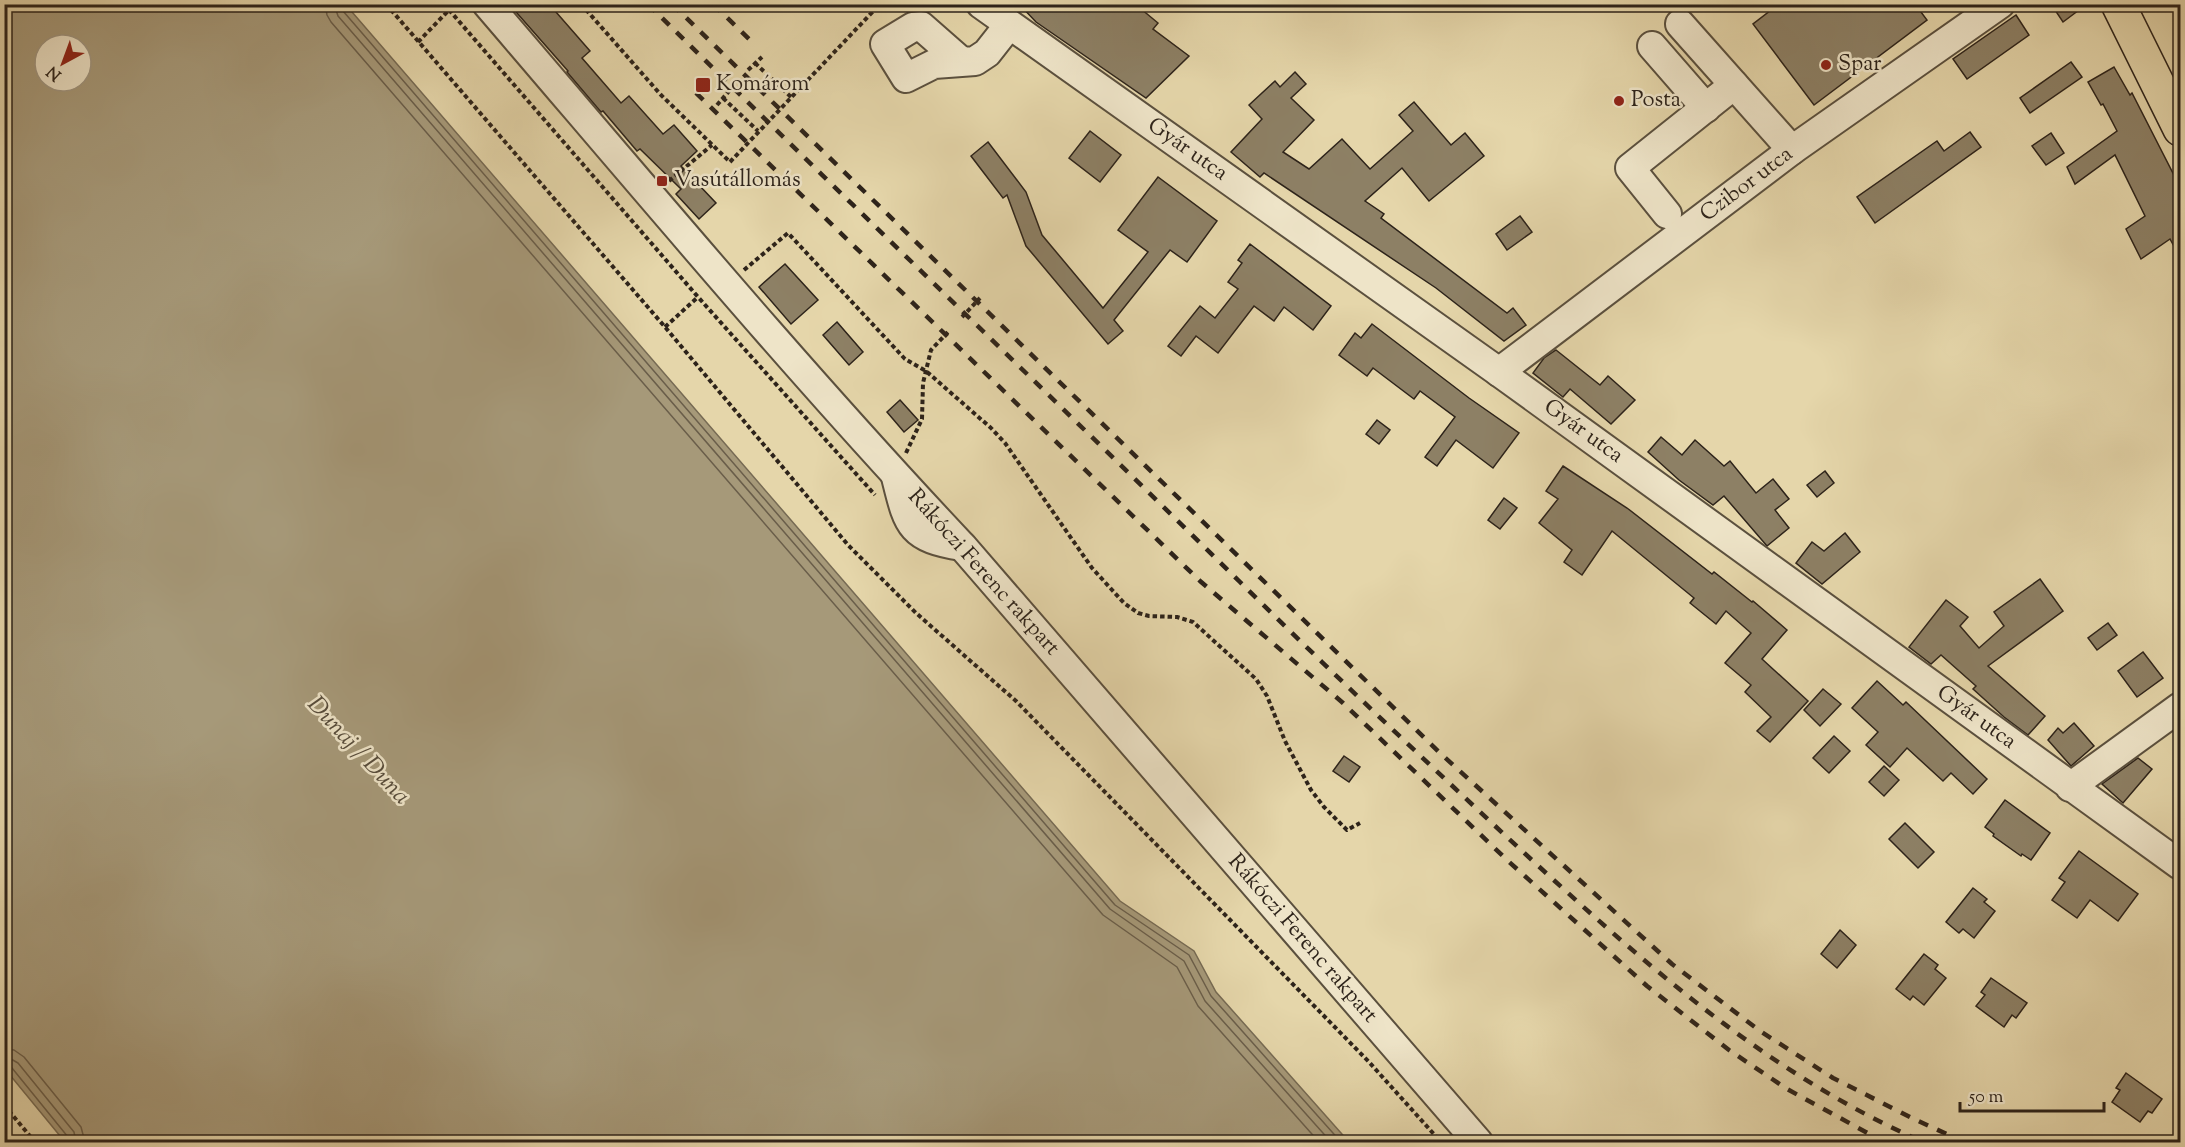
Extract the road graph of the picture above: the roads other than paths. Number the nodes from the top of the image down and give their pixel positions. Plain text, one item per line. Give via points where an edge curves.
1 (487, 4) edge
2 (981, 4) edge
3 (2000, 4) edge
4 (2118, 4) edge
5 (1680, 24) dead end
6 (1010, 25) junction
7 (1652, 46) dead end
8 (962, 62) dead end
9 (1734, 85) junction
10 (1706, 108) junction
11 (2181, 129) edge
12 (1792, 150) junction
13 (1667, 214) dead end
14 (1499, 372) junction
15 (2181, 707) edge
16 (2070, 787) junction
17 (2181, 865) edge
18 (1478, 1143) edge

1 - 18 street, Rákóczi Ferenc rakpart
2 - 6 street, Gyár utca
3 - 12 street, Czibor utca
4 - 11 main road
5 - 9 street
6 - 8 street via 987,53 975,61
6 - 14 street, Gyár utca
7 - 10 street
9 - 10 street
9 - 12 street
10 - 13 street via 1630,168
12 - 14 street, Czibor utca
14 - 16 street, Gyár utca
15 - 16 street
16 - 17 street, Gyár utca

